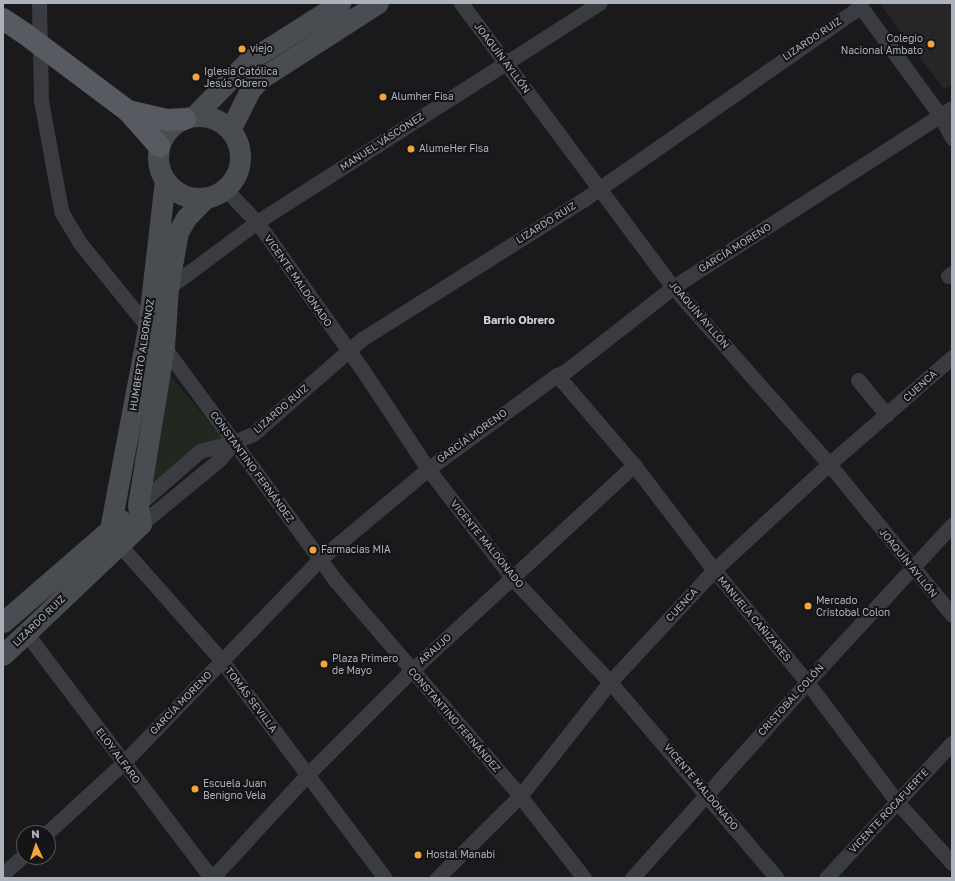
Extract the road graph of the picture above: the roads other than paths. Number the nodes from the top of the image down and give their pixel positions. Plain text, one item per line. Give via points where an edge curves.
1 (39, 3) edge
2 (340, 3) edge
3 (378, 3) edge
4 (461, 3) edge
5 (600, 3) edge
6 (859, 5) edge
7 (3, 19) edge
8 (506, 62) junction
9 (128, 111) junction
10 (946, 112) edge
11 (190, 118) junction
12 (230, 130) junction
13 (952, 138) edge
14 (159, 146) junction
15 (165, 181) junction
16 (599, 188) junction
17 (216, 193) junction
18 (258, 222) junction
19 (673, 287) junction
20 (168, 288) junction
21 (148, 327) junction
22 (164, 347) junction
23 (348, 351) junction
24 (952, 357) edge
25 (557, 375) junction
26 (858, 380) dead end
27 (887, 415) junction
28 (234, 442) junction
29 (829, 464) junction
30 (634, 466) junction
31 (428, 469) junction
32 (140, 514) junction
33 (952, 524) edge
34 (115, 536) junction
35 (320, 559) junction
36 (911, 568) junction
37 (714, 570) junction
38 (514, 579) junction
39 (952, 615) edge
40 (3, 622) edge
41 (26, 633) junction
42 (3, 656) edge
43 (222, 661) junction
44 (411, 671) junction
45 (610, 682) junction
46 (806, 682) junction
47 (952, 743) edge
48 (123, 763) junction
49 (307, 775) junction
50 (707, 794) junction
51 (520, 796) junction
52 (898, 803) junction
53 (56, 825) edge
54 (16, 863) edge
55 (952, 863) edge
56 (6, 873) edge
57 (211, 878) edge
58 (385, 878) edge
59 (437, 878) edge
60 (584, 878) edge
61 (632, 878) edge
62 (777, 878) edge
63 (826, 878) edge

1 - 21 street, CONSTANTINO FERNÁNDEZ via 41,100 62,213 80,243
2 - 11 main road via 248,61
3 - 12 main road via 260,79 250,90
4 - 8 street, JOAQUÍN AYLLÓN
5 - 8 street, MANUEL VÁSCONEZ
6 - 10 street
6 - 16 street, LIZARDO RUIZ
7 - 9 main road, bridge
8 - 16 street, JOAQUÍN AYLLÓN
8 - 18 street, MANUEL VÁSCONEZ
9 - 11 main road via 166,120
9 - 14 main road
10 - 13 street
10 - 19 street, GARCÍA MORENO
11 - 12 main road via 220,122
11 - 14 main road via 165,134
12 - 17 main road via 238,148 238,167
14 - 15 main road via 160,170
15 - 17 main road via 183,195
15 - 21 main road, HUMBERTO ALBORNOZ
16 - 19 street, JOAQUÍN AYLLÓN
16 - 23 street, LIZARDO RUIZ via 362,339
17 - 18 street, VICENTE MALDONADO
17 - 20 main road, HUMBERTO ALBORNOZ via 186,218 178,232
18 - 20 street, MANUEL VÁSCONEZ
18 - 23 street, VICENTE MALDONADO
19 - 25 street, GARCÍA MORENO via 566,371
19 - 29 street, JOAQUÍN AYLLÓN
20 - 22 main road, HUMBERTO ALBORNOZ
21 - 22 street, CONSTANTINO FERNÁNDEZ
21 - 34 main road, HUMBERTO ALBORNOZ
22 - 28 street, CONSTANTINO FERNÁNDEZ
22 - 32 main road, HUMBERTO ALBORNOZ
23 - 28 street, LIZARDO RUIZ via 253,434
23 - 31 street, VICENTE MALDONADO
24 - 27 street, CUENCA
25 - 30 street, MANUELA CAÑIZARES
25 - 31 street, GARCÍA MORENO
26 - 27 street
27 - 29 street, CUENCA
28 - 32 street, LIZARDO RUIZ via 200,451
28 - 35 street, CONSTANTINO FERNÁNDEZ
29 - 36 street, JOAQUÍN AYLLÓN
29 - 37 street, CUENCA
30 - 37 street, MANUELA CAÑIZARES
30 - 38 street, ARAUJO
31 - 35 street, GARCÍA MORENO
31 - 38 street, VICENTE MALDONADO
32 - 34 main road, LIZARDO RUIZ
33 - 36 street, CRISTOBAL COLÓN
34 - 40 main road, LIZARDO RUIZ
34 - 41 main road, LIZARDO RUIZ
34 - 43 street, TOMÁS SEVILLA
35 - 43 street, GARCÍA MORENO
35 - 44 street, CONSTANTINO FERNÁNDEZ
36 - 39 street, JOAQUÍN AYLLÓN
36 - 46 street, CRISTOBAL COLÓN
37 - 45 street, CUENCA
37 - 46 street, MANUELA CAÑIZARES
38 - 44 street, ARAUJO
38 - 45 street, VICENTE MALDONADO
41 - 42 main road, LIZARDO RUIZ
41 - 48 street, ELOY ALFARO
43 - 48 street, GARCÍA MORENO
43 - 49 street, TOMÁS SEVILLA
44 - 49 street, ARAUJO
44 - 51 street, CONSTANTINO FERNÁNDEZ
45 - 50 street, VICENTE MALDONADO
45 - 51 street, CUENCA
46 - 50 street, CRISTOBAL COLÓN
46 - 52 street, MANUELA CAÑIZARES
47 - 52 street, VICENTE ROCAFUERTE
48 - 53 street, GARCÍA MORENO
48 - 57 street, ELOY ALFARO
49 - 57 street, ARAUJO
49 - 58 street, TOMÁS SEVILLA
50 - 61 street, CRISTOBAL COLÓN
50 - 62 street, VICENTE MALDONADO
51 - 59 street, CUENCA
51 - 60 street, CONSTANTINO FERNÁNDEZ
52 - 55 street, MANUELA CAÑIZARES
52 - 63 street, VICENTE ROCAFUERTE
54 - 56 street

